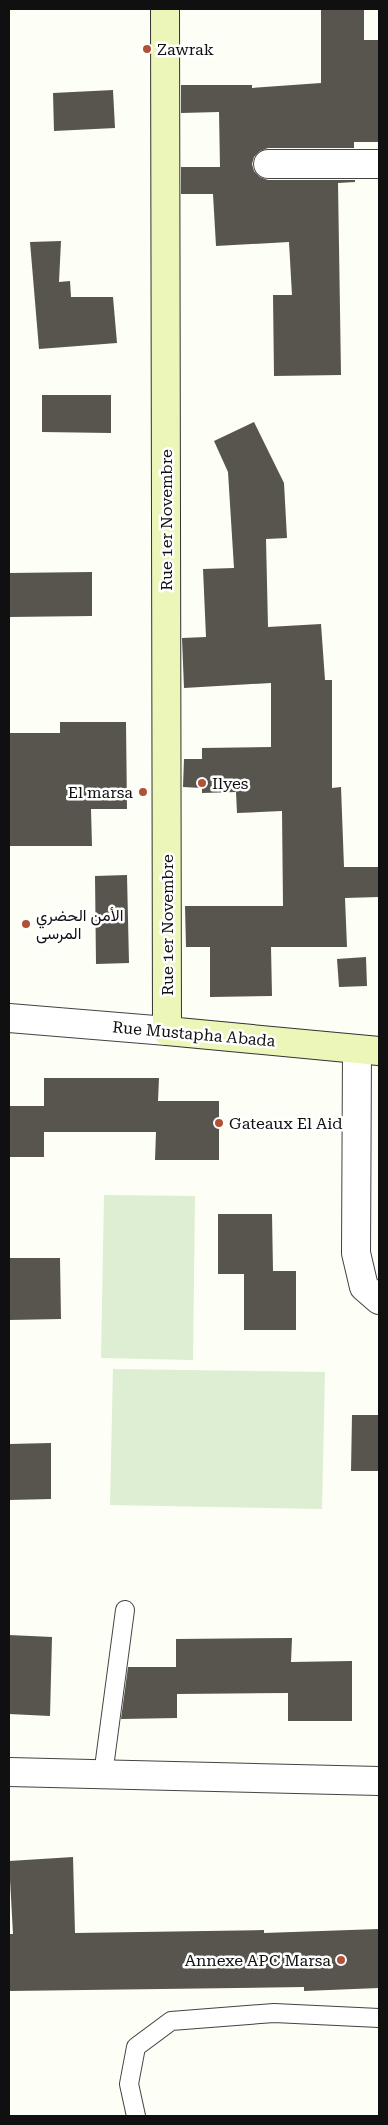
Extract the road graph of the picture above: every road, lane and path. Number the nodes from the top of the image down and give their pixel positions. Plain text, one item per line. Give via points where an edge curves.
1 (165, 9) edge
2 (268, 164) dead end
3 (379, 164) edge
4 (9, 1018) edge
5 (167, 1031) junction
6 (368, 1050) edge
7 (379, 1300) edge
8 (126, 1610) dead end
9 (9, 1772) edge
10 (103, 1775) junction
11 (379, 1782) edge
12 (379, 2018) edge
13 (136, 2116) edge

1 - 5 main road, Rue 1er Novembre
2 - 3 street
4 - 5 street, Rue Mustapha Abada
5 - 6 main road, Rue Mustapha Abada
6 - 7 street via 356,1253 364,1287
8 - 10 lane
9 - 10 street
10 - 11 street
12 - 13 lane via 274,2013 171,2021 136,2047 129,2084

